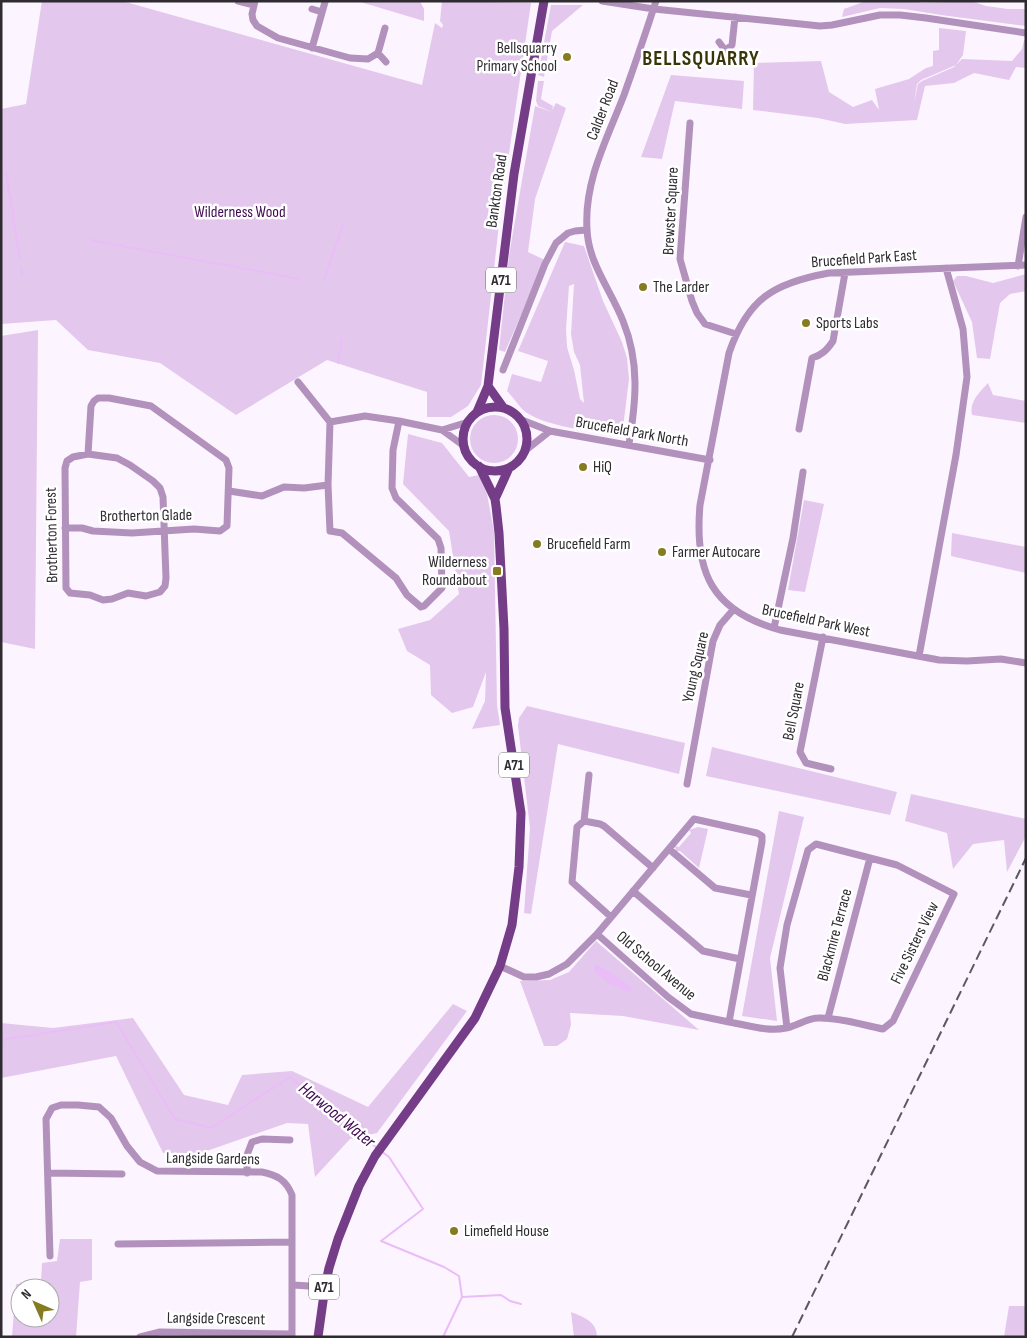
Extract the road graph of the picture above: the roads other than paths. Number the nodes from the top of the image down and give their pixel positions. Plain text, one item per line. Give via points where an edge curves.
1 (238, 1) edge
2 (544, 1) edge
3 (602, 1) edge
4 (656, 1) edge
5 (325, 2) edge
6 (255, 3) edge
7 (312, 9) dead end
8 (654, 9) junction
9 (322, 12) junction
10 (735, 17) junction
11 (385, 28) dead end
12 (1026, 33) edge
13 (720, 42) dead end
14 (312, 48) junction
15 (725, 50) junction
16 (378, 53) junction
17 (717, 56) dead end
18 (386, 62) dead end
19 (690, 122) dead end
20 (1026, 217) edge
21 (586, 230) junction
22 (1022, 266) edge
23 (946, 268) junction
24 (845, 273) junction
25 (736, 334) junction
26 (503, 370) dead end
27 (298, 382) dead end
28 (488, 386) junction
29 (321, 398) dead end
30 (314, 402) junction
31 (502, 407) junction
32 (477, 412) junction
33 (522, 420) junction
34 (399, 421) junction
35 (330, 422) junction
36 (468, 422) junction
37 (442, 430) junction
38 (799, 430) dead end
39 (550, 431) junction
40 (629, 444) junction
41 (464, 446) junction
42 (526, 450) junction
43 (88, 454) junction
44 (710, 460) junction
45 (479, 466) junction
46 (509, 468) junction
47 (803, 472) dead end
48 (328, 485) junction
49 (229, 491) junction
50 (495, 498) junction
51 (64, 528) junction
52 (164, 531) junction
53 (734, 610) junction
54 (774, 628) junction
55 (823, 637) junction
56 (919, 656) junction
57 (1026, 663) edge
58 (831, 769) dead end
59 (589, 775) dead end
60 (687, 784) dead end
61 (584, 821) junction
62 (669, 849) junction
63 (870, 858) junction
64 (653, 868) junction
65 (633, 891) junction
66 (751, 895) junction
67 (611, 917) junction
68 (597, 934) junction
69 (740, 959) junction
70 (500, 966) junction
71 (828, 1018) junction
72 (729, 1022) junction
73 (787, 1028) junction
74 (772, 1030) joint
75 (290, 1140) dead end
76 (48, 1173) junction
77 (247, 1173) junction
78 (122, 1174) dead end
79 (292, 1242) junction
80 (118, 1244) dead end
81 (50, 1256) dead end
82 (293, 1286) junction
83 (324, 1287) junction
84 (292, 1335) edge
85 (140, 1337) edge
86 (318, 1337) edge

1 - 6 street
2 - 28 main road, Bankton Road / A71 via 514,174
3 - 8 street
4 - 8 street, Calder Road
5 - 9 street
6 - 14 street via 252,14 257,26 278,38
7 - 9 street
8 - 10 street
8 - 21 street, Calder Road via 593,174 587,196
9 - 14 street
10 - 12 street via 820,26 880,15 900,15
10 - 15 street via 732,45
11 - 16 street
13 - 15 street
14 - 16 street via 358,60
15 - 17 street
16 - 18 street
19 - 25 street, Brewster Square via 680,259 697,314 705,324
20 - 22 street
21 - 26 street via 568,233 556,243
21 - 40 street, Calder Road via 600,278 623,320 633,358 635,400
22 - 23 street, Brucefield Park East
23 - 24 street, Brucefield Park East
23 - 56 street via 964,329 967,377
24 - 25 street, Brucefield Park East via 829,273 787,283 768,294 748,314
24 - 38 street via 833,341 821,355 812,358
25 - 44 street, Brucefield Park East
27 - 30 street
28 - 31 main road
28 - 32 main road, Bankton Road / A71
29 - 30 street
30 - 35 street
31 - 32 main road
31 - 33 main road
32 - 36 main road, A71
33 - 39 street, Brucefield Park North
33 - 42 main road via 528,440
34 - 35 street via 365,416
34 - 37 street
34 - 48 street via 393,450 392,488 396,498 438,539 441,548 442,588 424,606 407,595 396,578 342,533 330,531
35 - 48 street
36 - 37 street
36 - 41 main road via 464,430
37 - 41 street
39 - 40 street, Brucefield Park North
39 - 42 street
40 - 44 street, Brucefield Park North
41 - 45 main road, A71
42 - 46 main road
43 - 49 street via 94,401 109,398 151,406 226,460
43 - 51 street, Brotherton Forest via 67,461
43 - 52 street via 117,458 153,480 163,497
44 - 53 street, Brucefield Park West via 700,505 698,531 702,562 711,584
45 - 46 main road via 489,470
45 - 50 main road, A71
46 - 50 main road
47 - 54 street
48 - 49 street via 284,487 262,496
49 - 52 street, Brotherton Glade via 227,526 220,531
50 - 70 main road, A71 via 506,708 521,813 512,925
51 - 52 street, Brotherton Glade via 93,532
51 - 52 street, Brotherton Forest via 66,588 70,593 103,600 128,593 146,596 160,592 166,578
53 - 54 street, Brucefield Park West via 758,624
53 - 60 street, Young Square via 720,625 713,641
54 - 55 street, Brucefield Park West
55 - 56 street, Brucefield Park West
55 - 58 street, Bell Square via 800,752 806,763
56 - 57 street, Brucefield Park West via 955,661 1001,659
59 - 61 street
61 - 64 street via 604,826
61 - 67 street via 577,827 572,882
62 - 64 street, Old School Avenue
62 - 66 street via 715,888
62 - 66 street, Old School Avenue via 694,819 757,833 762,836 762,842
63 - 71 street, Blackmire Terrace
63 - 71 street, Five Sisters View via 902,867 954,894 893,1021 883,1029
63 - 73 street, Five Sisters View via 816,844 808,850 787,925 780,968
64 - 65 street, Old School Avenue
65 - 67 street, Old School Avenue
65 - 69 street via 703,951
66 - 69 street, Old School Avenue
67 - 68 street, Old School Avenue
68 - 70 street, Old School Avenue via 567,964 549,974 524,978
68 - 72 street, Old School Avenue via 691,1014
69 - 72 street, Old School Avenue
70 - 83 main road, A71 via 475,1018 375,1156 338,1239
71 - 73 street, Five Sisters View via 810,1018
72 - 74 street, Old School Avenue
73 - 74 street, Five Sisters View
75 - 77 street via 252,1142 247,1154
76 - 77 street, Langside Gardens via 46,1120 52,1108 78,1104 99,1107 111,1118 140,1162 157,1171
76 - 78 street
76 - 81 street, Langside Gardens
77 - 79 street, Langside Gardens via 274,1174 287,1184 292,1195
79 - 80 street
79 - 82 street, Langside Gardens
82 - 83 street
82 - 84 street, Langside Gardens
83 - 86 main road, A71
84 - 85 street, Langside Crescent via 160,1332

